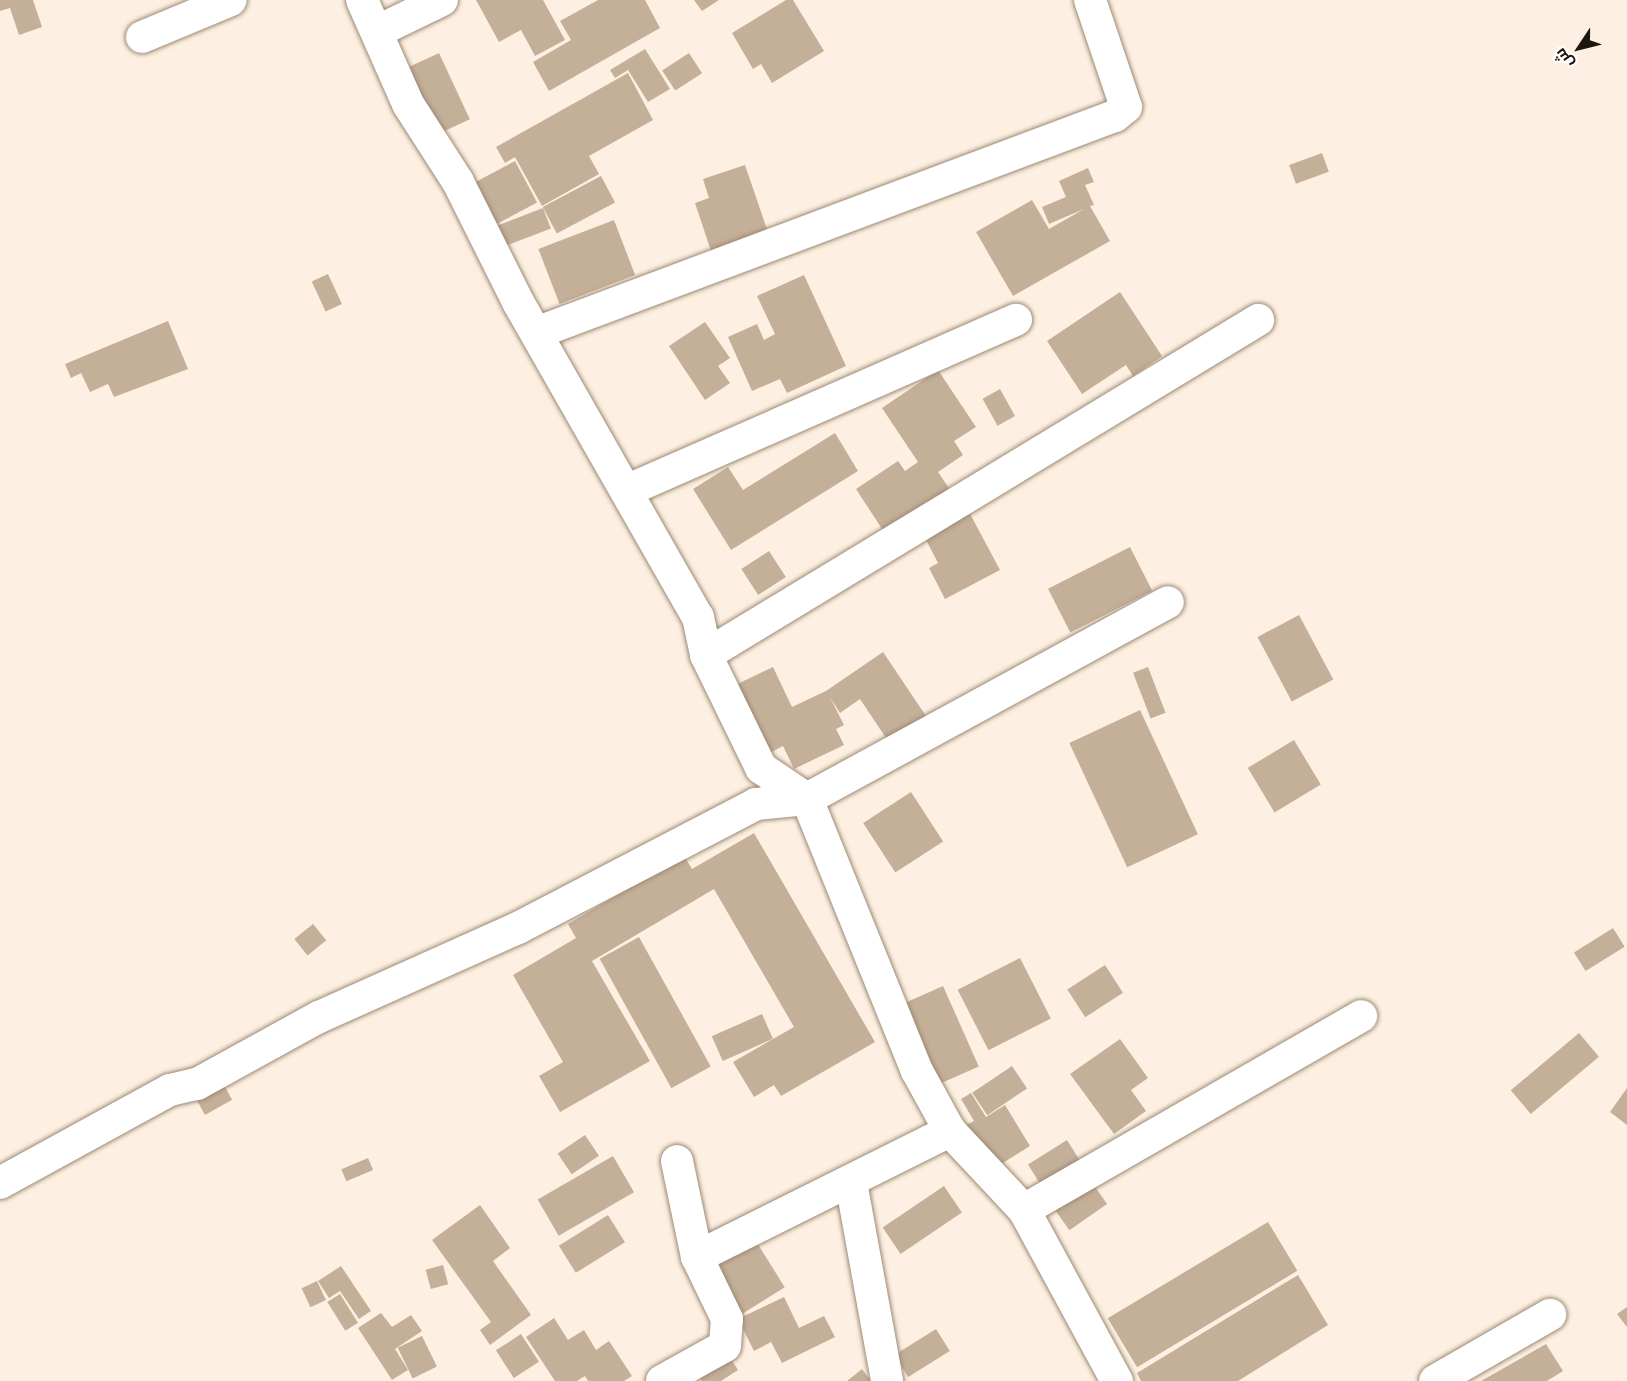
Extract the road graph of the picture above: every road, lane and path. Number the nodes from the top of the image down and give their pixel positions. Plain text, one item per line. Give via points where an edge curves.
1 (231, 0) edge
2 (362, 0) edge
3 (442, 0) edge
4 (1090, 0) edge
5 (378, 31) junction
6 (142, 38) dead end
7 (1016, 320) dead end
8 (1258, 320) dead end
9 (536, 333) junction
10 (626, 491) junction
11 (1168, 602) dead end
12 (706, 655) junction
13 (807, 799) junction
14 (1361, 1016) dead end
15 (950, 1131) junction
16 (677, 1161) dead end
17 (851, 1182) junction
18 (0, 1183) edge
19 (1024, 1210) junction
20 (698, 1257) junction
21 (1550, 1315) dead end
22 (662, 1381) edge
23 (887, 1381) edge
24 (1117, 1381) edge
25 (1435, 1381) edge

1 - 6 street
2 - 5 street
3 - 5 street
4 - 9 street via 1126,107 1115,116
5 - 9 street via 408,104 458,182
7 - 10 street
8 - 12 street
9 - 10 street
10 - 12 street via 698,617
11 - 13 street
12 - 13 street via 761,768
13 - 15 street via 917,1071
13 - 18 street via 756,804 518,928 319,1017 197,1084 170,1090
14 - 19 street
15 - 17 street
15 - 19 street
16 - 20 street
17 - 20 street
17 - 23 street
19 - 24 street
20 - 22 street via 726,1319 725,1346
21 - 25 street

